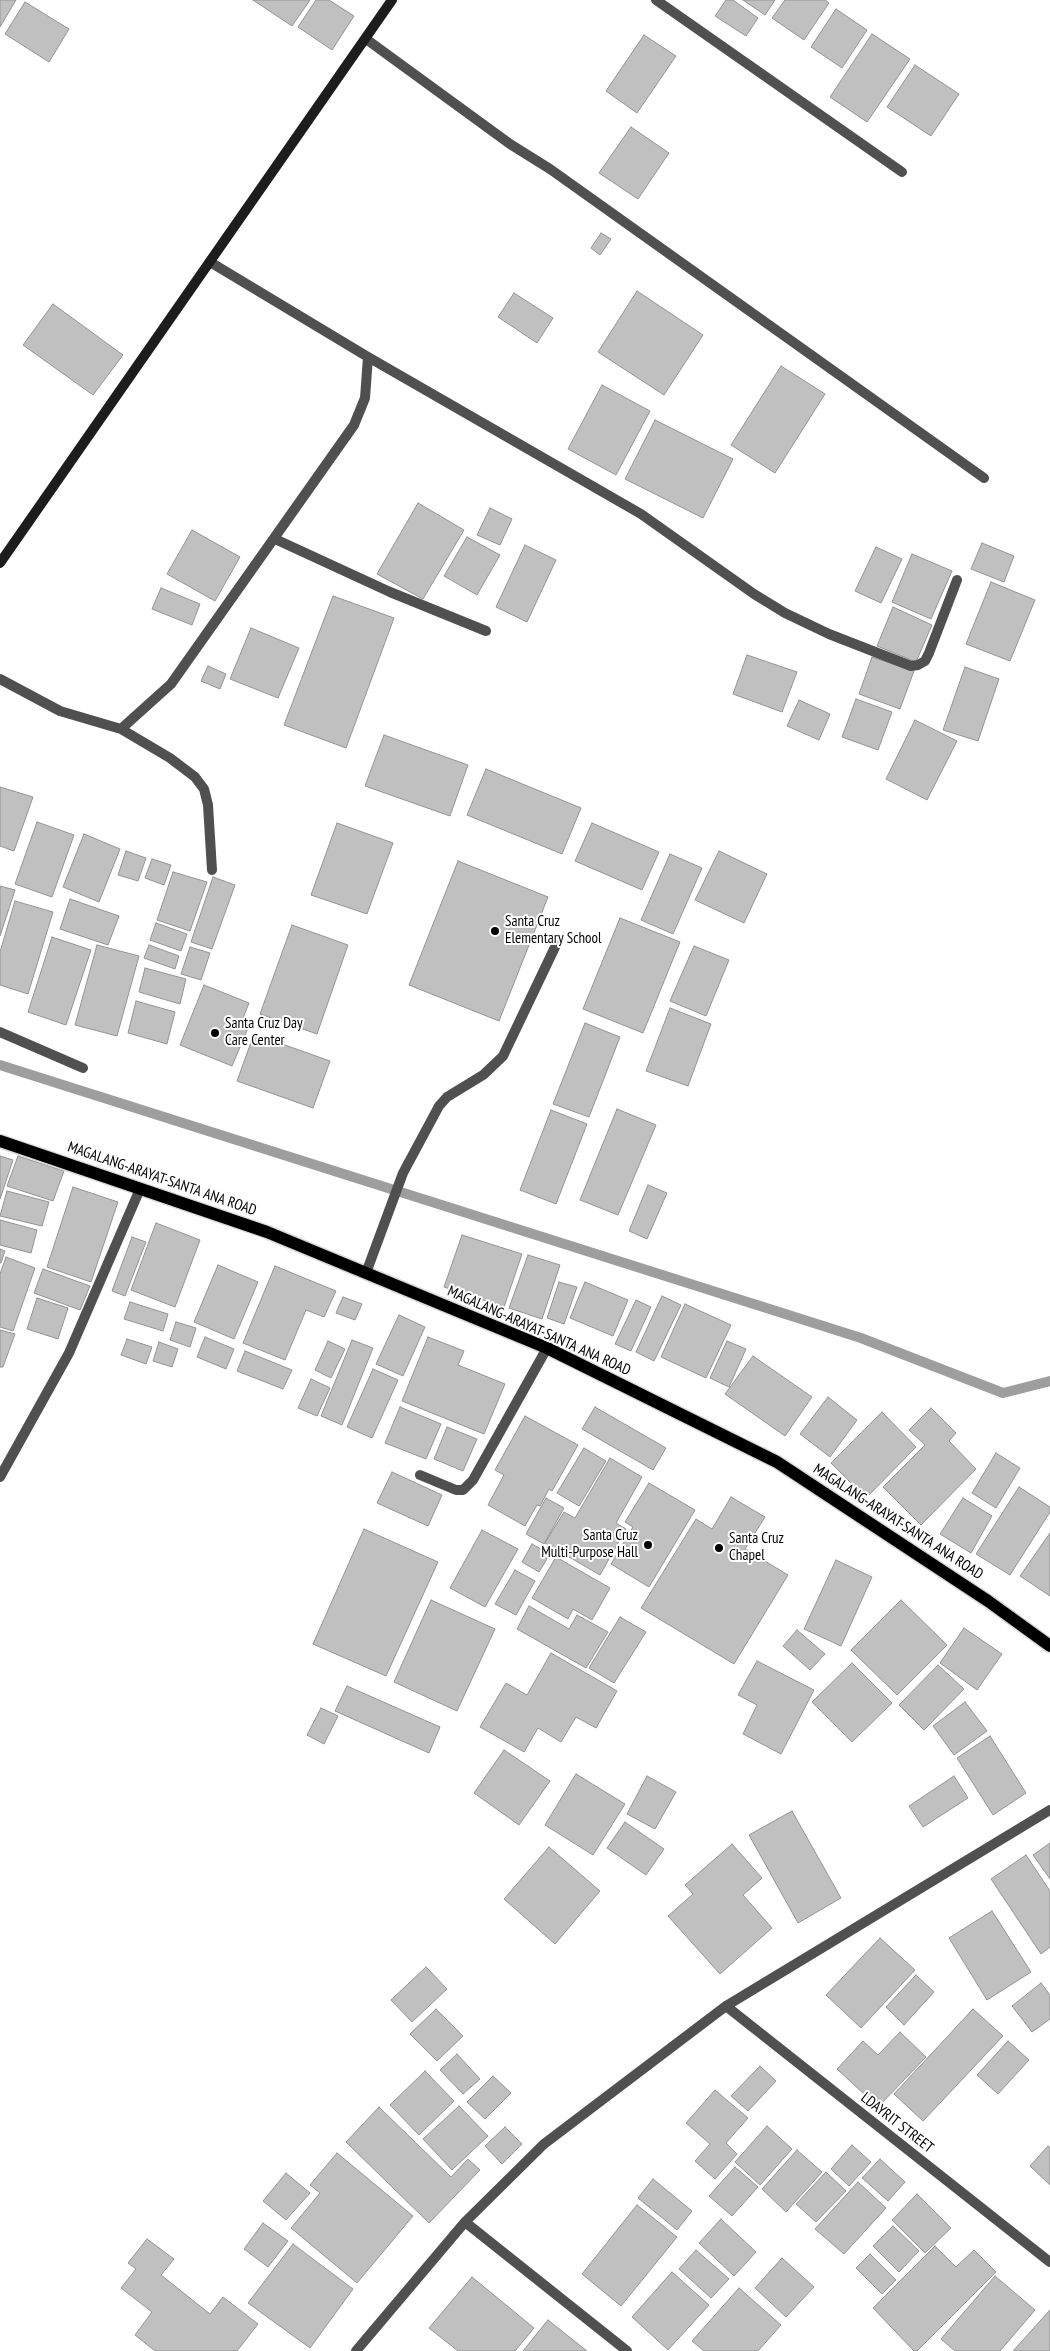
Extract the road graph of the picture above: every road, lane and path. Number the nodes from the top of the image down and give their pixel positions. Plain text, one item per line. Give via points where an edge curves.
1 (392, 0) edge
2 (656, 0) edge
3 (366, 38) junction
4 (902, 172) dead end
5 (210, 262) junction
6 (368, 357) junction
7 (984, 478) dead end
8 (275, 538) junction
9 (0, 563) edge
10 (957, 580) dead end
11 (486, 631) dead end
12 (0, 679) edge
13 (121, 728) junction
14 (212, 870) dead end
15 (556, 945) dead end
16 (0, 1032) edge
17 (82, 1068) dead end
18 (0, 1141) edge
19 (140, 1189) junction
20 (366, 1273) junction
21 (547, 1348) junction
22 (420, 1475) dead end
23 (0, 1477) edge
24 (1050, 1646) edge
25 (1050, 1810) edge
26 (726, 2006) junction
27 (465, 2222) junction
28 (1050, 2262) edge
29 (356, 2351) edge
30 (627, 2351) edge

1 - 3 street
2 - 4 street
3 - 5 street
3 - 7 street via 510,144 550,169
5 - 6 street
5 - 9 street
6 - 8 street via 365,398 354,425
6 - 10 street via 641,514 784,613 865,649 911,666 925,661
8 - 11 street via 390,592
8 - 13 street via 171,684
12 - 13 street via 60,711
13 - 14 street via 170,758 195,777 204,789
15 - 20 street via 503,1056 483,1075 447,1097 439,1106 403,1173
16 - 17 street
18 - 19 main road, MAGALANG-ARAYAT-SANTA ANA ROAD
19 - 20 main road, MAGALANG-ARAYAT-SANTA ANA ROAD via 267,1232
19 - 23 street via 69,1352
20 - 21 main road, MAGALANG-ARAYAT-SANTA ANA ROAD
21 - 22 street via 473,1480 463,1490 456,1490
21 - 24 main road, MAGALANG-ARAYAT-SANTA ANA ROAD via 777,1462 988,1601
25 - 26 street
26 - 27 street via 544,2144
26 - 28 street, LDAYRIT STREET
27 - 29 street
27 - 30 street

